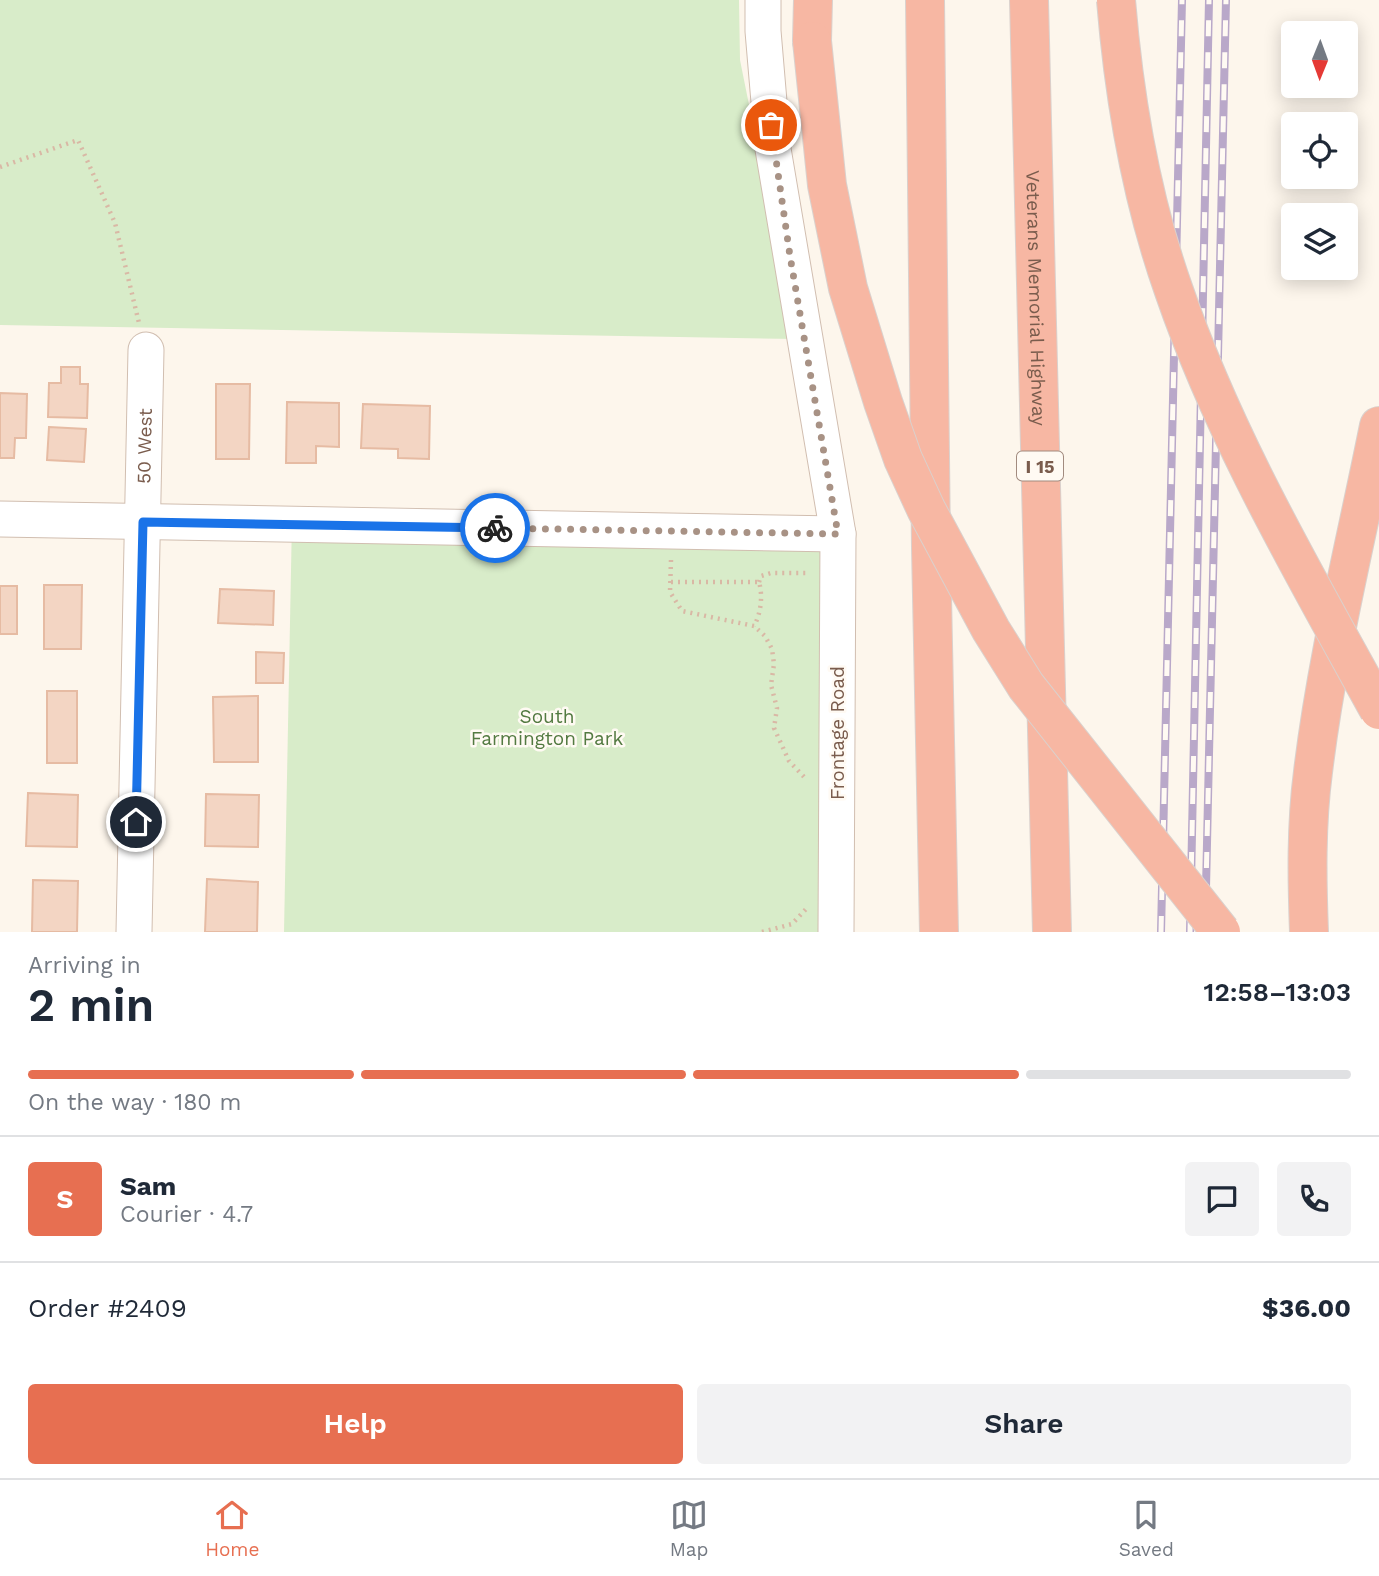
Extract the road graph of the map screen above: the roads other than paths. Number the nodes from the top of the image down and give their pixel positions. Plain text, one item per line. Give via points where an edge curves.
1 (763, 0) edge
2 (813, 0) edge
3 (925, 0) edge
4 (1029, 0) edge
5 (1116, 0) edge
6 (146, 350) road end
7 (1379, 426) edge
8 (0, 519) edge
9 (143, 522) junction
10 (838, 534) junction
11 (1379, 710) edge
12 (836, 918) edge
13 (134, 932) edge
14 (939, 932) edge
15 (1052, 932) edge
16 (1220, 932) edge
17 (1309, 932) edge

1 - 10 street, Frontage Road via 773,149
2 - 16 highway, bridge via 811,41 827,185 848,288 904,459 991,630 1026,686
3 - 14 highway
4 - 15 highway, Veterans Memorial Highway / I 15
5 - 11 highway, bridge via 1138,157 1159,244 1188,331 1247,466
6 - 9 street, 50 West
7 - 17 highway via 1312,774
8 - 9 street
9 - 10 street
9 - 13 street, 50 West
10 - 12 street, Frontage Road

